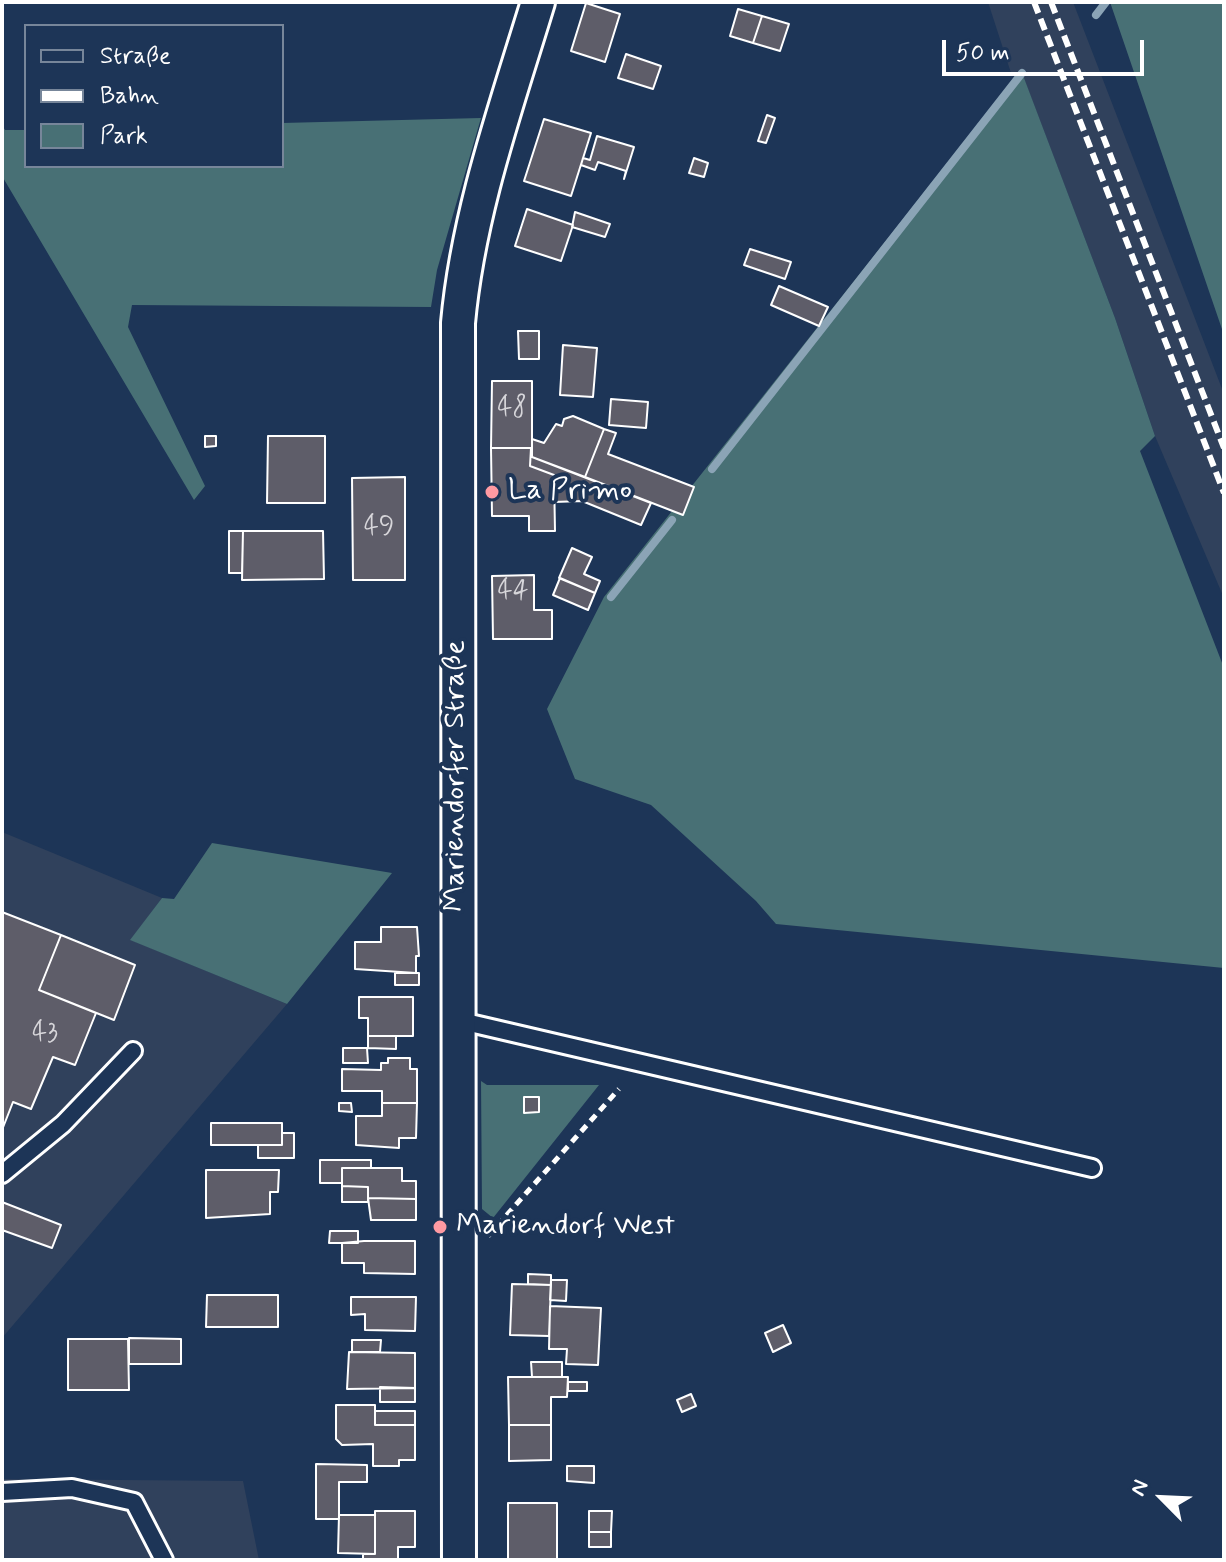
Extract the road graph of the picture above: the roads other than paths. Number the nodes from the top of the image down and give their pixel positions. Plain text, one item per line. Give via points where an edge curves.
1 (538, 2) edge
2 (457, 1020) junction
3 (133, 1051) dead end
4 (1092, 1168) dead end
5 (2, 1174) edge
6 (2, 1492) edge
7 (164, 1560) edge
8 (459, 1560) edge

1 - 2 street, Mariendorfer Straße via 479,202 462,276 458,323
2 - 4 lane
2 - 8 street, Mariendorfer Straße
3 - 5 lane via 63,1124
6 - 7 lane via 72,1488 134,1502

